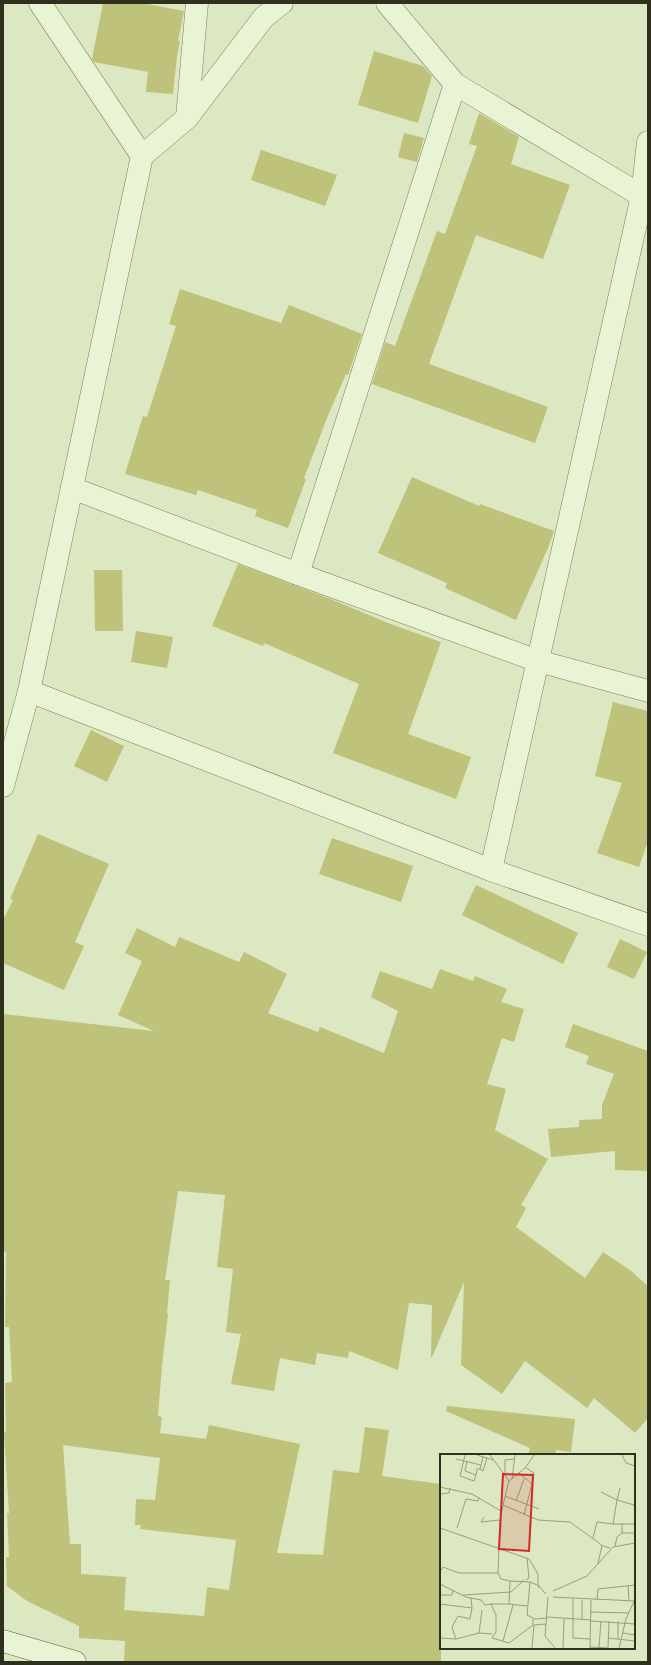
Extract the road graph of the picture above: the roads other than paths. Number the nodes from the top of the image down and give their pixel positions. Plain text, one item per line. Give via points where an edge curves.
1 (40, 3) edge
2 (197, 3) edge
3 (282, 3) edge
4 (387, 3) edge
5 (455, 84) junction
6 (187, 118) junction
7 (648, 142) edge
8 (142, 156) junction
9 (642, 196) junction
10 (72, 488) junction
11 (298, 574) junction
12 (538, 661) junction
13 (29, 691) junction
14 (648, 692) edge
15 (3, 786) edge
16 (491, 870) junction
17 (648, 925) edge
18 (3, 1641) edge
19 (75, 1662) edge

1 - 8 street
2 - 6 street
3 - 6 street via 264,18
4 - 5 street
5 - 9 street
5 - 11 street
6 - 8 street
7 - 9 street
8 - 10 street
9 - 12 street
10 - 11 street
10 - 13 street
11 - 12 street
12 - 14 street
12 - 16 street
13 - 15 street
13 - 16 street
16 - 17 street
18 - 19 street

